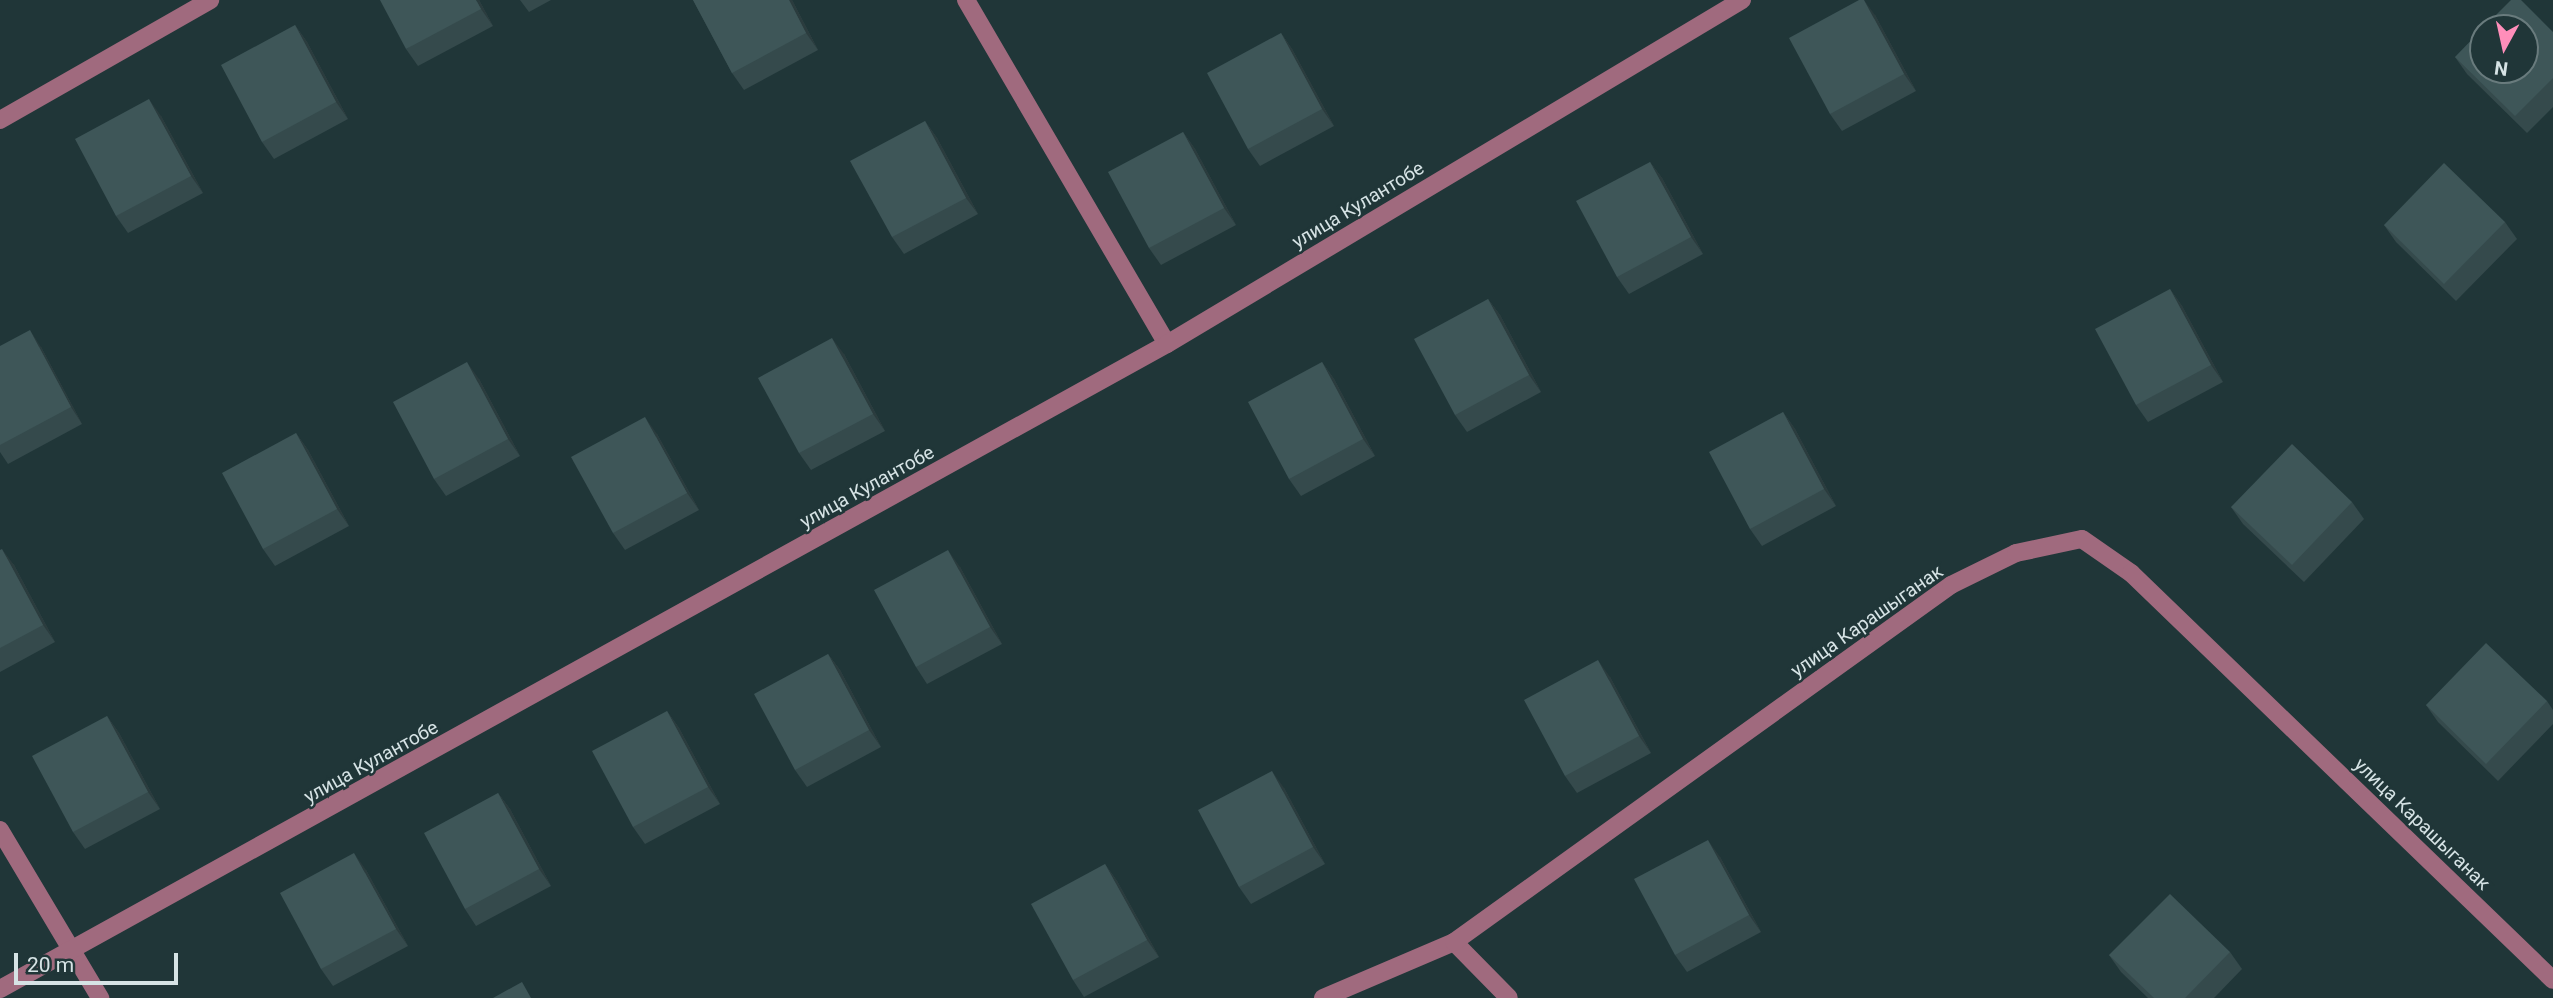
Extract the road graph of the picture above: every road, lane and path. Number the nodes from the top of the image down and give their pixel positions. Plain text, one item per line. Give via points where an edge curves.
1 (210, 0) edge
2 (966, 0) edge
3 (1742, 0) edge
4 (0, 120) edge
5 (1167, 344) junction
6 (0, 830) edge
7 (1454, 942) junction
8 (73, 951) junction
9 (2553, 980) edge
10 (0, 989) edge
11 (100, 998) edge
12 (1324, 998) edge
13 (1509, 998) edge

1 - 4 street
2 - 5 street
3 - 5 street, улица Кулантобе
5 - 8 street, улица Кулантобе
6 - 8 street
7 - 9 street, улица Карашыганак via 1951,585 2016,553 2082,540 2131,573
7 - 12 street, улица Карашыганак
7 - 13 street
8 - 10 street, улица Кулантобе
8 - 11 street

